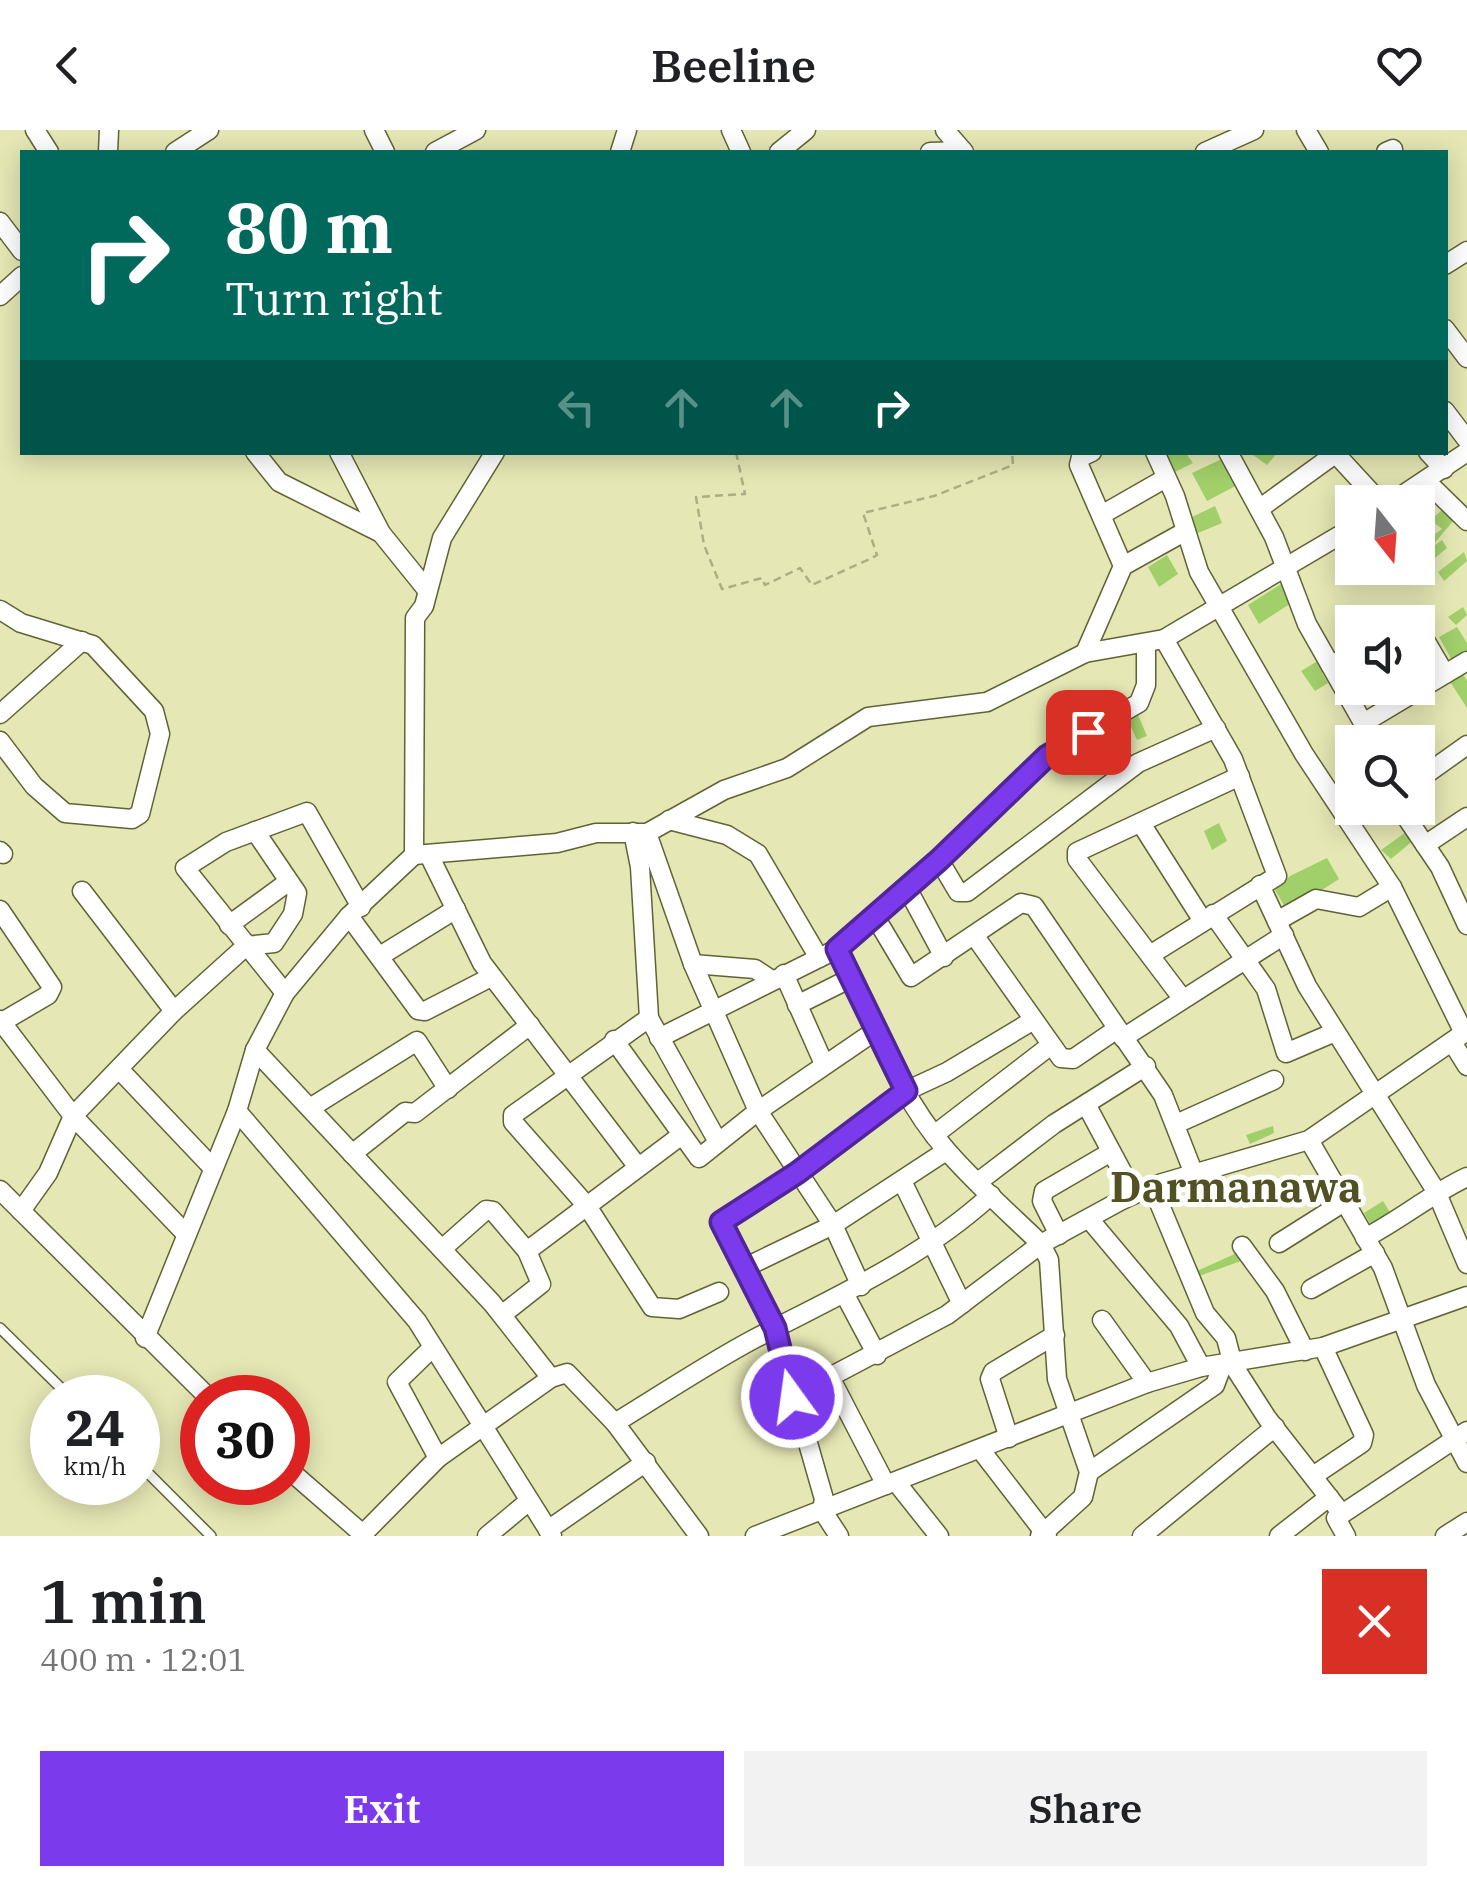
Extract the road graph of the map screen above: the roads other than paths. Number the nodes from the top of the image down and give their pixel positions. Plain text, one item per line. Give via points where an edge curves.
1 (209, 130) edge
2 (476, 130) edge
3 (806, 130) edge
4 (945, 130) edge
5 (1254, 130) edge
6 (178, 150) edge
7 (439, 150) edge
8 (781, 150) edge
9 (962, 150) edge
10 (1209, 150) edge
11 (0, 222) edge
12 (20, 248) edge
13 (20, 278) edge
14 (0, 296) edge
15 (1448, 333) edge
16 (1467, 358) edge
17 (1448, 416) edge
18 (1467, 440) edge
19 (1467, 452) edge
20 (257, 455) edge
21 (341, 455) edge
22 (493, 455) edge
23 (1087, 455) edge
24 (1156, 455) edge
25 (1230, 455) edge
26 (1331, 455) edge
27 (1336, 455) edge
28 (1431, 455) edge
29 (1444, 468) junction
30 (1166, 478) junction
31 (1426, 481) junction
32 (1364, 485) edge
33 (1420, 485) edge
34 (1259, 509) junction
35 (1103, 514) junction
36 (1467, 522) edge
37 (1186, 530) junction
38 (381, 533) junction
39 (1335, 539) edge
40 (1123, 566) junction
41 (1287, 570) junction
42 (422, 605) junction
43 (1222, 606) junction
44 (2, 617) edge
45 (1164, 639) junction
46 (82, 641) junction
47 (1146, 646) junction
48 (1085, 653) junction
49 (1435, 657) edge
50 (1467, 660) edge
51 (1335, 664) edge
52 (1331, 666) junction
53 (1445, 674) junction
54 (0, 714) edge
55 (1365, 722) junction
56 (1366, 725) edge
57 (1216, 728) junction
58 (0, 741) edge
59 (1467, 744) edge
60 (1435, 768) edge
61 (1240, 776) junction
62 (669, 820) junction
63 (1142, 825) junction
64 (1412, 825) edge
65 (1464, 826) edge
66 (256, 831) junction
67 (640, 833) junction
68 (1426, 846) junction
69 (422, 855) junction
70 (939, 860) junction
71 (288, 882) junction
72 (1260, 885) junction
73 (1460, 887) edge
74 (907, 888) junction
75 (1392, 888) junction
76 (82, 891) dead end
77 (456, 909) junction
78 (0, 910) edge
79 (355, 911) junction
80 (874, 915) junction
81 (1208, 917) junction
82 (229, 925) junction
83 (1467, 925) edge
84 (1280, 928) junction
85 (974, 935) junction
86 (246, 946) junction
87 (837, 949) junction
88 (1150, 955) junction
89 (380, 956) junction
90 (944, 957) junction
91 (819, 958) junction
92 (1246, 960) junction
93 (693, 964) junction
94 (491, 977) junction
95 (777, 977) junction
96 (851, 978) junction
97 (285, 992) junction
98 (1182, 998) junction
99 (797, 1005) junction
100 (713, 1008) junction
101 (174, 1011) junction
102 (649, 1018) junction
103 (1032, 1020) junction
104 (1, 1021) edge
105 (530, 1025) junction
106 (875, 1031) junction
107 (1335, 1032) junction
108 (1120, 1034) junction
109 (1461, 1035) edge
110 (659, 1038) junction
111 (614, 1040) junction
112 (1051, 1045) junction
113 (255, 1050) junction
114 (824, 1064) junction
115 (1146, 1066) junction
116 (1467, 1066) edge
117 (119, 1069) junction
118 (568, 1074) junction
119 (1274, 1080) dead end
120 (448, 1089) junction
121 (906, 1091) junction
122 (1378, 1096) junction
123 (1086, 1106) junction
124 (310, 1108) junction
125 (237, 1111) junction
126 (758, 1111) junction
127 (73, 1116) junction
128 (1176, 1124) junction
129 (934, 1135) junction
130 (679, 1137) junction
131 (1309, 1140) junction
132 (718, 1142) junction
133 (946, 1151) junction
134 (1111, 1152) junction
135 (352, 1154) junction
136 (211, 1166) junction
137 (638, 1167) junction
138 (797, 1173) junction
139 (1194, 1174) junction
140 (1467, 1177) edge
141 (902, 1181) junction
142 (985, 1189) junction
143 (0, 1190) edge
144 (1143, 1190) junction
145 (1436, 1191) junction
146 (1344, 1202) junction
147 (587, 1206) junction
148 (21, 1212) junction
149 (1090, 1220) junction
150 (833, 1225) junction
151 (185, 1233) junction
152 (1059, 1235) junction
153 (931, 1243) junction
154 (1279, 1243) dead end
155 (1042, 1244) junction
156 (1242, 1246) dead end
157 (1370, 1246) junction
158 (442, 1250) junction
159 (528, 1251) junction
160 (1467, 1264) edge
161 (746, 1267) junction
162 (1311, 1289) dead end
163 (853, 1290) junction
164 (719, 1292) dead end
165 (1467, 1296) edge
166 (962, 1304) junction
167 (502, 1314) junction
168 (1402, 1319) junction
169 (1102, 1320) dead end
170 (0, 1328) edge
171 (775, 1328) junction
172 (1054, 1335) junction
173 (144, 1338) junction
174 (432, 1349) junction
175 (1314, 1349) junction
176 (877, 1355) junction
177 (1228, 1366) junction
178 (1201, 1367) junction
179 (47, 1375) edge
180 (184, 1375) edge
181 (551, 1378) junction
182 (831, 1379) junction
183 (1146, 1383) junction
184 (792, 1397) junction
185 (1070, 1414) junction
186 (616, 1424) junction
187 (486, 1425) junction
188 (1275, 1427) junction
189 (1460, 1436) edge
190 (1009, 1438) junction
191 (980, 1449) junction
192 (438, 1458) junction
193 (646, 1462) junction
194 (1467, 1462) edge
195 (1090, 1472) junction
196 (1313, 1476) junction
197 (891, 1484) junction
198 (160, 1486) edge
199 (310, 1488) edge
200 (1329, 1497) junction
201 (530, 1501) junction
202 (822, 1510) junction
203 (1342, 1514) junction
204 (1467, 1522) edge
205 (550, 1533) edge
206 (363, 1535) edge
207 (1044, 1535) edge
208 (211, 1536) edge
209 (487, 1536) edge
210 (698, 1536) edge
211 (755, 1536) edge
212 (839, 1536) edge
213 (939, 1536) edge
214 (1142, 1536) edge
215 (1279, 1536) edge
216 (1346, 1536) edge
217 (1445, 1536) edge

1 - 6 street
2 - 7 street
3 - 8 street
4 - 9 street
5 - 10 street
11 - 12 street
13 - 14 street
15 - 16 street
17 - 18 street
19 - 29 street
20 - 38 street via 279,482
21 - 38 street
22 - 42 street via 442,538
23 - 35 street via 1079,466
24 - 30 street
25 - 34 street
26 - 34 street
27 - 32 street
28 - 29 street
29 - 31 street
30 - 35 street
30 - 37 street
31 - 33 street
31 - 36 street
34 - 41 street
35 - 40 street
37 - 40 street
37 - 43 street via 1199,572
38 - 42 street
39 - 41 street
40 - 48 street
41 - 43 street
41 - 52 street
42 - 69 street
43 - 45 street
43 - 75 street via 1304,754
44 - 46 street
45 - 47 street
45 - 57 street
46 - 54 street
46 - 58 street via 102,652 158,720 140,814 132,819 65,813
47 - 48 street
47 - 70 street via 1139,703 1047,756
48 - 62 street via 988,702 868,717 787,768 724,790
49 - 53 street
50 - 53 street
51 - 52 street
52 - 55 street
53 - 55 street
55 - 56 street
57 - 61 street
57 - 70 street via 1138,763 966,892 958,892
59 - 60 street
61 - 63 street
61 - 72 street via 1277,872
62 - 67 street
62 - 91 street via 727,835 758,854
63 - 81 street
63 - 88 street via 1092,841 1076,856
64 - 68 street
65 - 68 street
66 - 71 street
66 - 79 street via 307,812
66 - 82 street via 185,868
67 - 69 street
67 - 93 street
67 - 102 street
68 - 73 street
69 - 77 street
69 - 79 street
70 - 74 street
71 - 82 street
71 - 86 street via 297,894 288,924 274,943
72 - 81 street
72 - 84 street
73 - 83 street
74 - 80 street
74 - 90 street
75 - 84 street via 1360,907 1316,898
75 - 109 street
76 - 101 street
77 - 89 street
77 - 94 street
78 - 104 street via 52,987
79 - 89 street
79 - 97 street
80 - 87 street
80 - 90 street via 910,977
81 - 88 street
81 - 92 street
82 - 86 street
84 - 92 street
84 - 107 street
85 - 90 street
85 - 103 street
85 - 108 street via 1028,902
86 - 97 street
86 - 101 street
87 - 91 street
87 - 96 street
88 - 98 street
89 - 94 street via 421,1011
91 - 95 street
92 - 98 street
92 - 107 street via 1274,1007 1286,1053
93 - 95 street
93 - 100 street
94 - 105 street
95 - 99 street
95 - 100 street
96 - 99 street
96 - 106 street
97 - 113 street
98 - 108 street
99 - 114 street
100 - 110 street
100 - 126 street
101 - 117 street
102 - 110 street
102 - 111 street
103 - 112 street
103 - 121 street
104 - 127 street
105 - 118 street
105 - 120 street
106 - 114 street
106 - 121 street
107 - 122 street
108 - 112 street via 1073,1059 1061,1058
108 - 115 street
109 - 116 street
109 - 122 street
110 - 132 street
111 - 118 street
111 - 130 street
112 - 129 street
113 - 124 street
113 - 125 street
114 - 126 street
115 - 123 street
115 - 128 street
117 - 127 street
117 - 136 street
118 - 137 street
118 - 147 street via 512,1115 513,1122
119 - 128 street
120 - 124 street via 417,1041
120 - 135 street
121 - 129 street
121 - 138 street
122 - 131 street
122 - 145 street
123 - 134 street
123 - 142 street via 1054,1124
124 - 135 street
125 - 136 street
125 - 174 street via 407,1309
126 - 132 street
126 - 138 street
127 - 148 street via 48,1173
127 - 151 street
128 - 139 street
129 - 133 street
130 - 132 street via 696,1158
130 - 137 street
131 - 139 street
131 - 146 street
133 - 141 street
133 - 142 street
134 - 144 street
134 - 152 street via 1044,1191 1042,1201
135 - 158 street
136 - 151 street
137 - 147 street
138 - 150 street
138 - 161 street via 722,1220
139 - 144 street
140 - 145 street
141 - 150 street
141 - 153 street
142 - 153 street
142 - 155 street
143 - 148 street
144 - 149 street
144 - 177 street via 1205,1313 1226,1338
145 - 157 street
145 - 160 street
146 - 154 street
146 - 157 street
147 - 159 street
147 - 164 street via 652,1307 679,1310
148 - 173 street
149 - 152 street
149 - 178 street via 1179,1326
150 - 161 street
150 - 163 street
151 - 173 street
152 - 155 street
153 - 163 street
153 - 166 street
155 - 166 street
155 - 172 street via 1052,1277
156 - 175 street
157 - 162 street
157 - 168 street
158 - 159 street via 490,1209
158 - 167 street
159 - 167 street via 540,1287
161 - 171 street
163 - 171 street
163 - 176 street
165 - 168 street
166 - 176 street
167 - 181 street
168 - 175 street
168 - 189 street
169 - 183 street
170 - 179 lane
171 - 184 street
171 - 186 street
172 - 185 street via 1057,1380
172 - 190 street via 992,1372
173 - 180 street
174 - 187 street
174 - 192 street via 397,1382
175 - 177 street
175 - 196 street via 1364,1435
176 - 182 street
177 - 178 street
177 - 188 street
177 - 195 street via 1215,1385
178 - 183 street
181 - 186 street via 572,1376
181 - 187 street
182 - 184 street
182 - 197 street
183 - 185 street
184 - 202 street
185 - 190 street
185 - 195 street
186 - 193 street
187 - 192 street
187 - 201 street
188 - 196 street
188 - 214 street
189 - 194 street
189 - 203 street
190 - 191 street
191 - 197 street
191 - 207 street
192 - 206 street
193 - 205 street
193 - 210 street
195 - 207 street via 1083,1497
196 - 200 street
197 - 202 street
197 - 213 street
198 - 208 lane
199 - 206 street
200 - 203 street
200 - 215 street
201 - 205 street
201 - 209 street
202 - 211 street
202 - 212 street
203 - 216 street via 1336,1521
204 - 217 street

